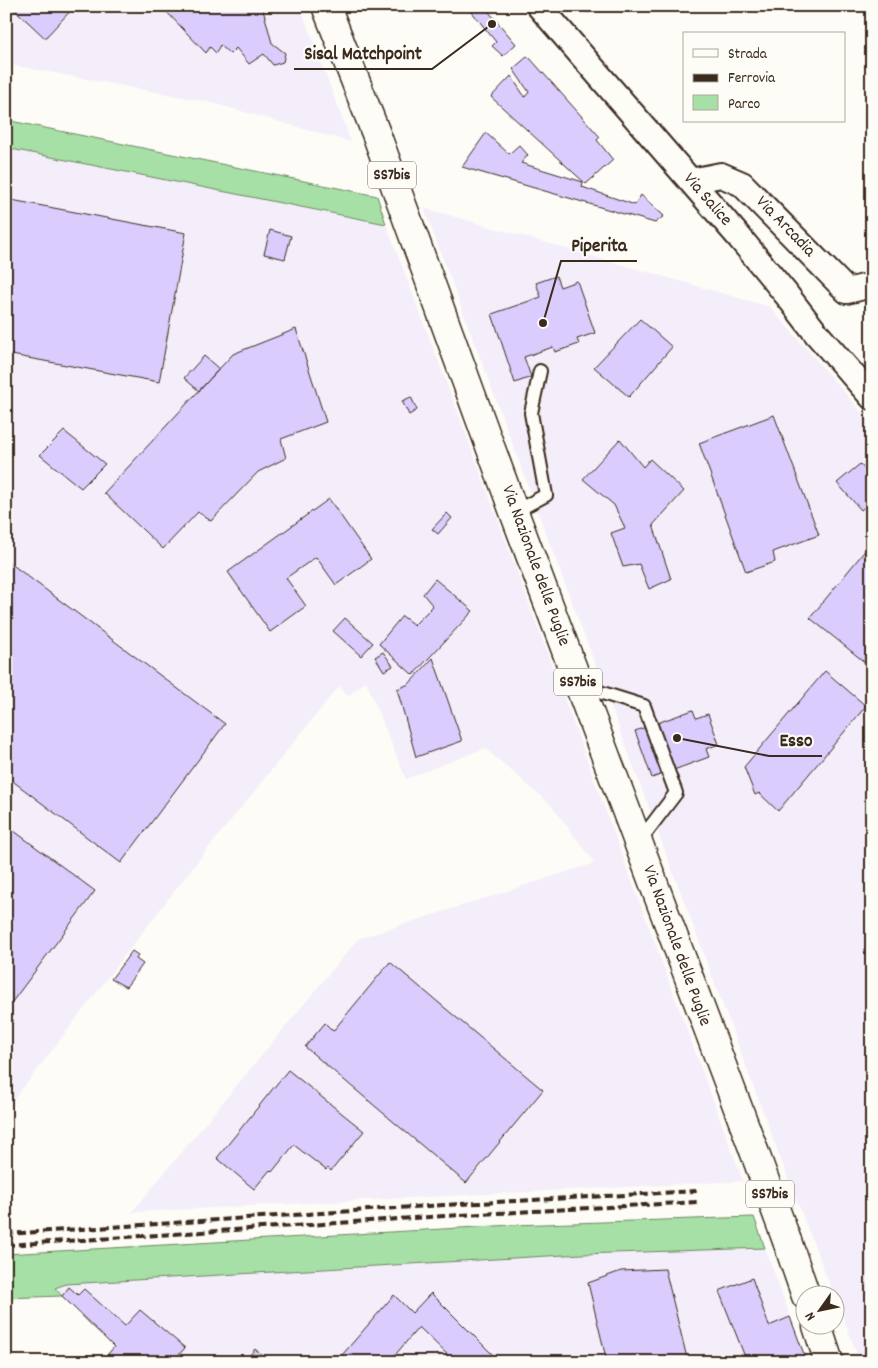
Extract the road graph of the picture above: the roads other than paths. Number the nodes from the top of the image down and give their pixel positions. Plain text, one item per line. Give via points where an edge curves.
1 (539, 6) edge
2 (327, 8) edge
3 (691, 181) junction
4 (872, 285) edge
5 (540, 371) dead end
6 (872, 396) edge
7 (514, 512) junction
8 (580, 686) junction
9 (638, 843) junction
10 (803, 1286) edge
11 (820, 1336) edge
12 (829, 1362) edge

1 - 3 street, Via Salice
2 - 7 main road, Via Nazionale delle Puglie / SS7bis
3 - 4 street, Via Arcadia via 721,175 742,184 847,291
3 - 6 street, Via Salice
5 - 7 lane via 531,412 546,495
7 - 8 main road, Via Nazionale delle Puglie / SS7bis
8 - 9 main road, Via Nazionale delle Puglie / SS7bis
8 - 9 lane via 644,706 676,793
9 - 10 main road, Via Nazionale delle Puglie / SS7bis, bridge
11 - 12 main road

